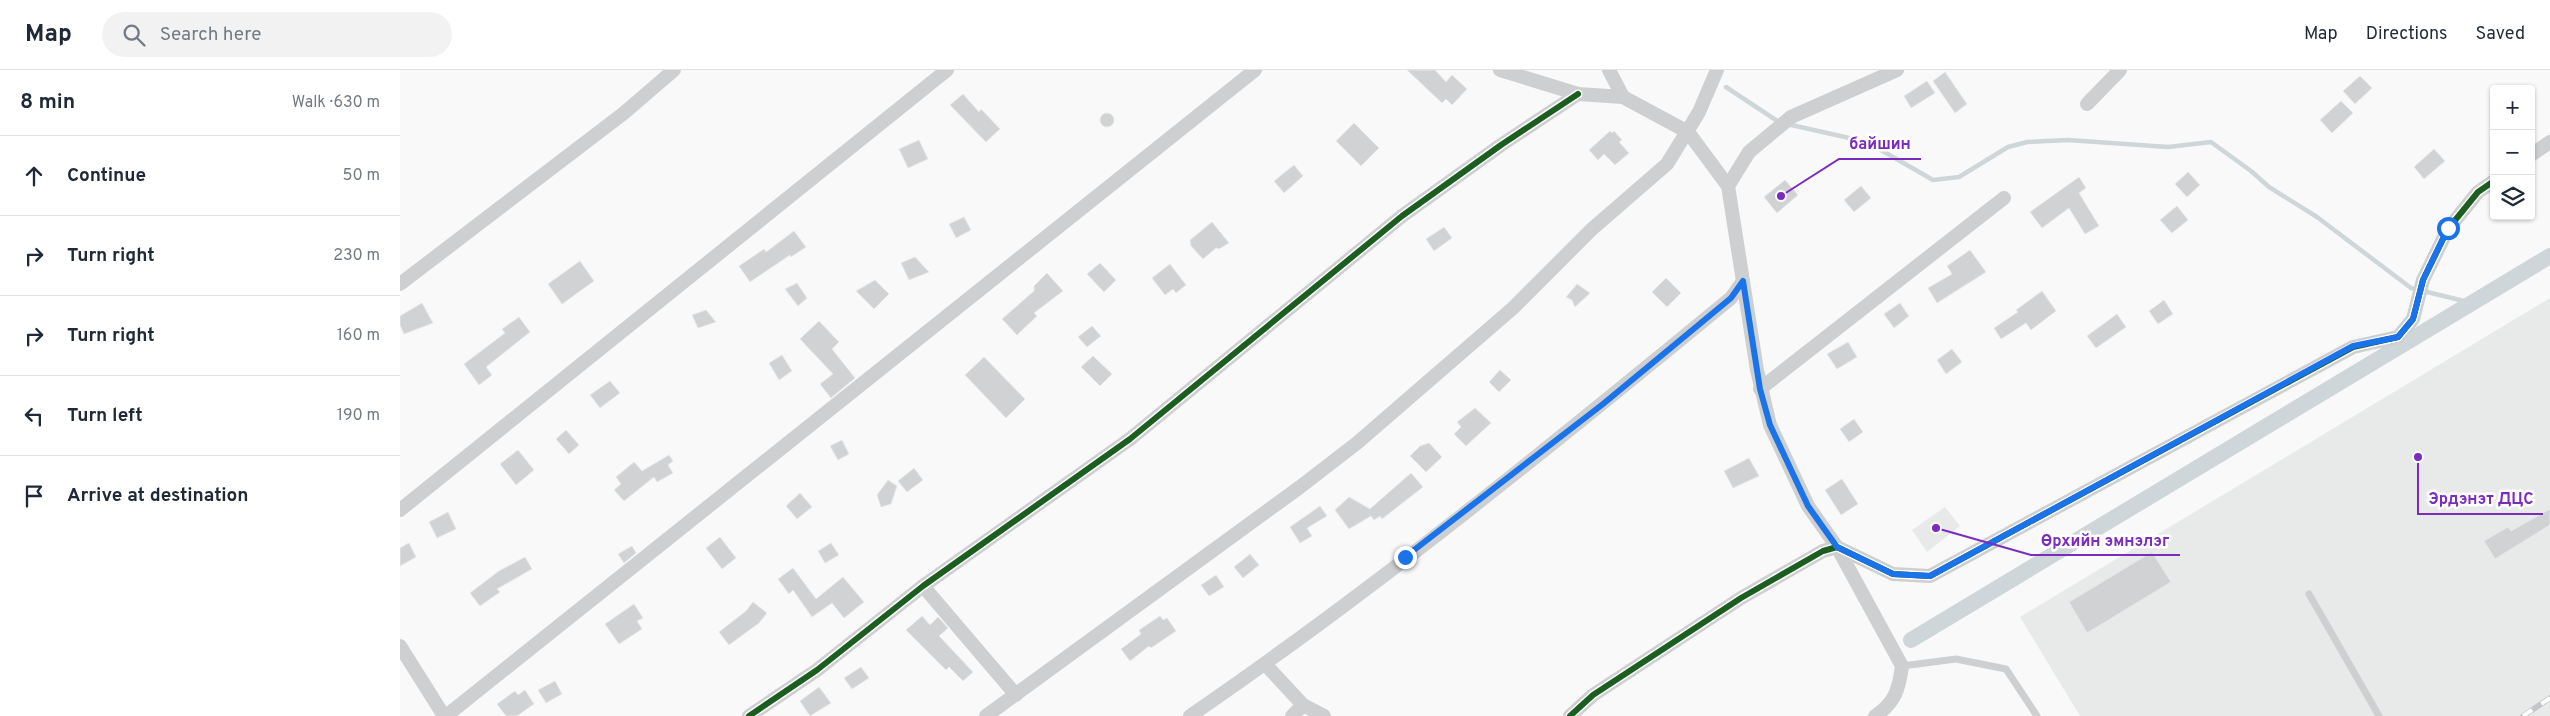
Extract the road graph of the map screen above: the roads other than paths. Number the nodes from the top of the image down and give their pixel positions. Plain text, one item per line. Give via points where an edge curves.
1 (674, 70) edge
2 (947, 70) edge
3 (1255, 70) edge
4 (1500, 70) edge
5 (1609, 70) edge
6 (1717, 70) edge
7 (1897, 70) edge
8 (2120, 70) edge
9 (1578, 94) junction
10 (1623, 97) junction
11 (2087, 104) dead end
12 (1688, 132) junction
13 (2550, 142) edge
14 (2535, 152) edge
15 (2490, 184) edge
16 (1728, 186) junction
17 (2004, 198) dead end
18 (1743, 281) junction
19 (400, 284) edge
20 (1760, 389) junction
21 (400, 510) edge
22 (1837, 547) junction
23 (923, 586) junction
24 (2309, 594) dead end
25 (400, 646) edge
26 (1265, 664) junction
27 (1902, 666) junction
28 (1016, 696) junction
29 (1303, 705) junction
30 (445, 716) edge
31 (749, 716) edge
32 (986, 716) edge
33 (1190, 716) edge
34 (1292, 716) edge
35 (1324, 716) edge
36 (1570, 716) edge
37 (1875, 716) edge
38 (2037, 716) edge
39 (2379, 716) edge

1 - 19 street via 624,113
2 - 21 street
3 - 30 street
4 - 9 street
5 - 10 street
6 - 12 street
7 - 16 street via 1791,117 1749,152
8 - 11 street
9 - 10 street
9 - 23 street via 1402,216 1130,439
10 - 12 street
12 - 16 street
12 - 28 street via 1666,164 1592,229 1513,308 1357,443
13 - 14 street
15 - 22 street via 2478,192 2448,228 2423,280 2413,319 2398,337 2353,346 1930,576 1893,574
16 - 18 street
17 - 20 street
18 - 20 street
18 - 26 street via 1731,298 1603,404
20 - 22 street via 1770,425 1808,506
22 - 27 street
22 - 36 street via 1805,560 1741,598 1593,695
23 - 28 street
23 - 31 street via 817,670
24 - 39 lane
25 - 30 street
26 - 29 street
26 - 33 street
27 - 37 street via 1899,688 1886,709
27 - 38 lane via 1956,659 2006,669
28 - 32 street
29 - 34 street
29 - 35 street

